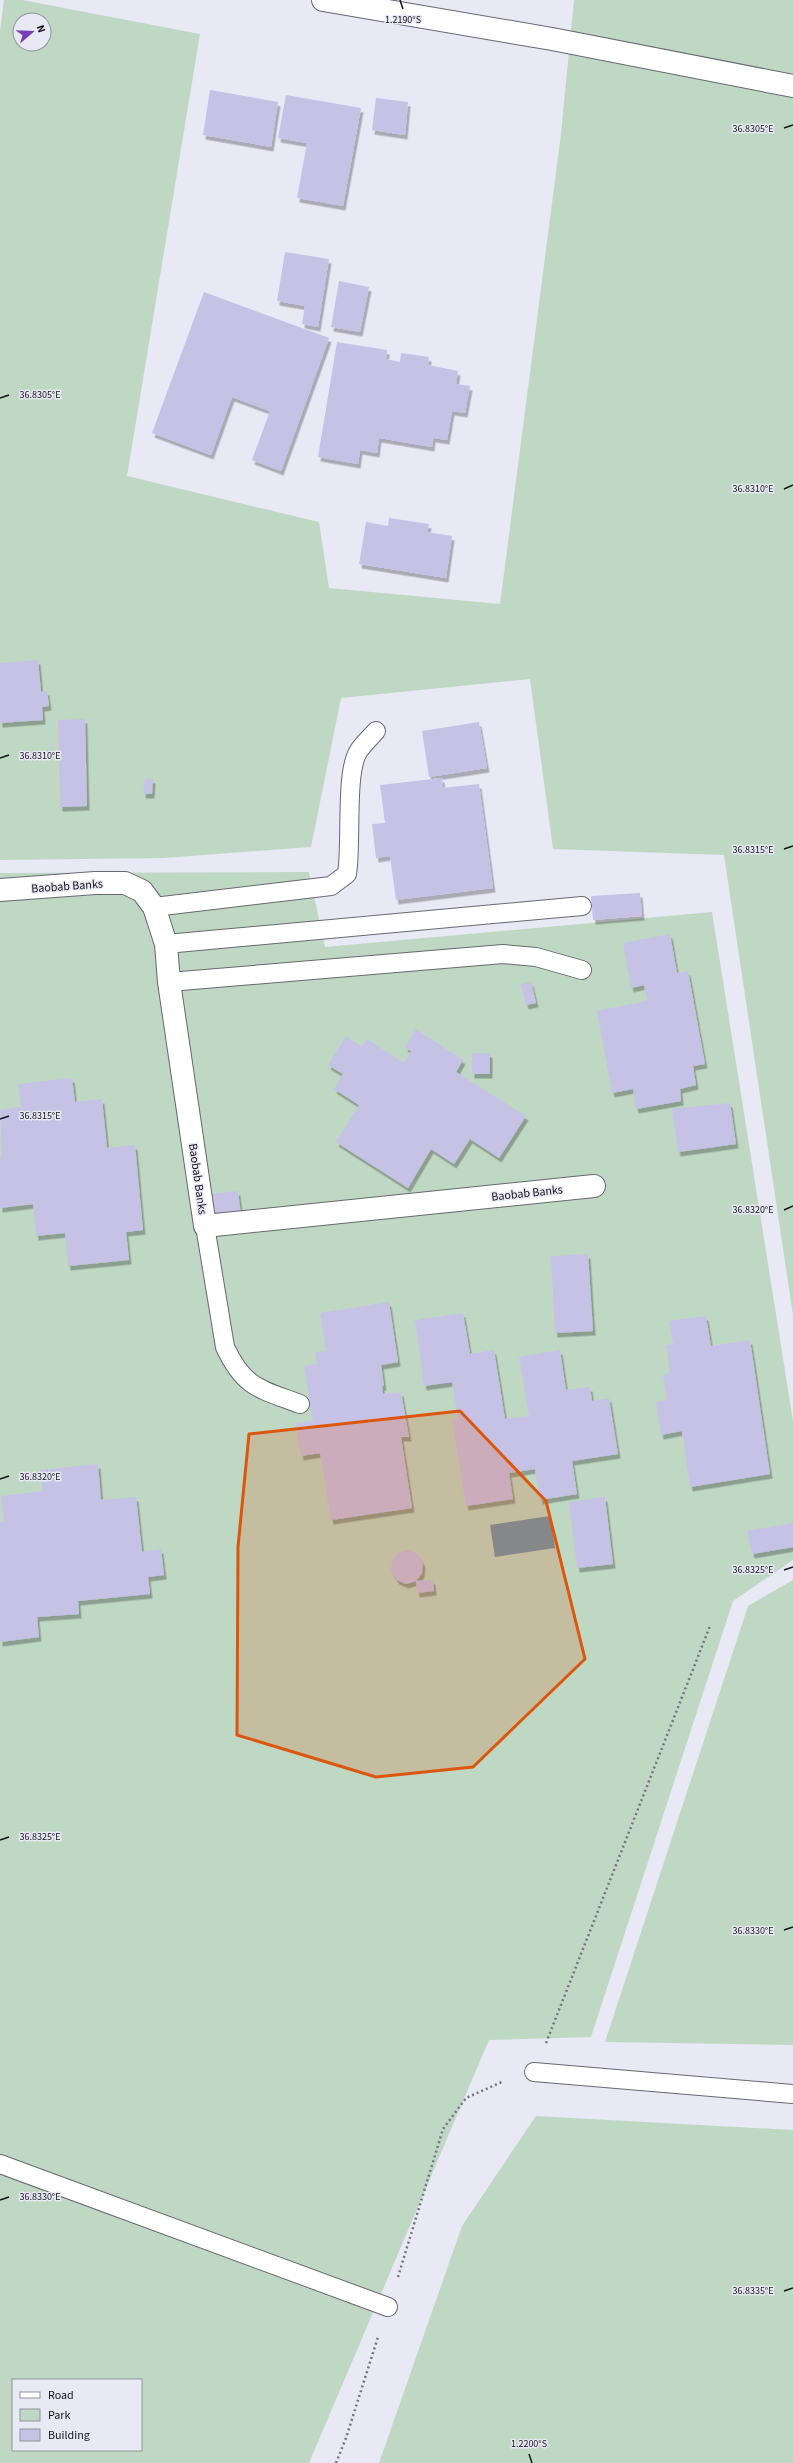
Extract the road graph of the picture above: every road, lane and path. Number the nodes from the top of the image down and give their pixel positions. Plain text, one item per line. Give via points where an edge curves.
1 (323, 0) edge
2 (793, 86) edge
3 (376, 731) dead end
4 (0, 890) edge
5 (582, 906) dead end
6 (154, 907) junction
7 (166, 944) junction
8 (582, 970) dead end
9 (169, 982) junction
10 (594, 1186) dead end
11 (205, 1226) junction
12 (300, 1404) dead end
13 (534, 2072) dead end
14 (793, 2094) edge
15 (0, 2164) edge
16 (388, 2307) dead end

1 - 2 street via 552,39
3 - 6 lane via 357,752 352,771 350,857 347,874 331,886
4 - 6 street, Baobab Banks via 125,883 142,891
5 - 7 lane
6 - 7 street, Baobab Banks
7 - 9 street, Baobab Banks
8 - 9 lane via 536,957 503,954
9 - 11 street, Baobab Banks
10 - 11 street, Baobab Banks
11 - 12 lane via 225,1347 233,1365 245,1380 259,1389
13 - 14 lane
15 - 16 lane

